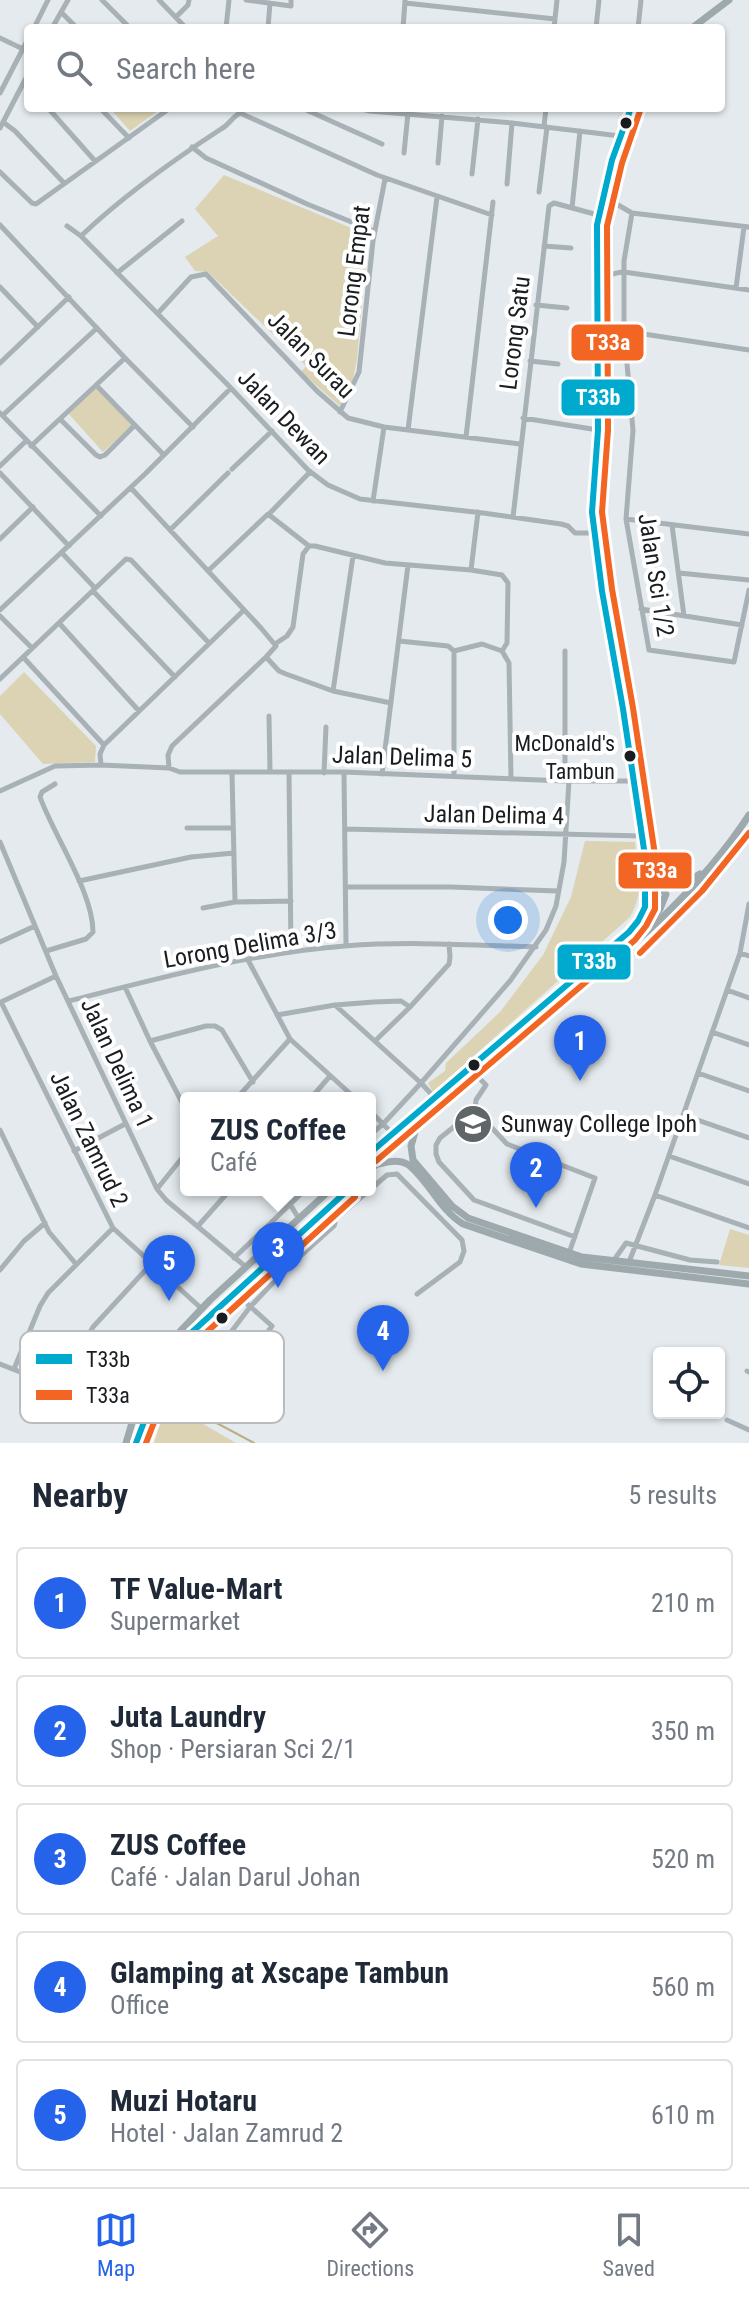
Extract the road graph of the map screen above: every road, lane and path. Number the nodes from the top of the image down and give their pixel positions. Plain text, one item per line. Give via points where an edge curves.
1 (48, 0) edge
2 (68, 0) edge
3 (102, 0) edge
4 (159, 0) edge
5 (189, 0) edge
6 (229, 0) edge
7 (246, 0) edge
8 (291, 0) edge
9 (557, 0) edge
10 (599, 0) edge
11 (641, 0) edge
12 (729, 0) edge
13 (405, 2) edge
14 (270, 3) junction
15 (61, 12) junction
16 (176, 17) junction
17 (555, 19) junction
18 (36, 24) edge
19 (54, 24) edge
20 (73, 24) edge
21 (126, 24) edge
22 (182, 24) edge
23 (226, 24) edge
24 (268, 24) edge
25 (403, 24) edge
26 (554, 24) edge
27 (596, 24) edge
28 (638, 24) edge
29 (697, 24) edge
30 (0, 38) edge
31 (23, 49) joint
32 (1, 89) edge
33 (24, 90) edge
34 (52, 112) edge
35 (104, 112) edge
36 (165, 112) edge
37 (311, 112) edge
38 (403, 112) edge
39 (546, 112) edge
40 (629, 112) edge
41 (408, 113) junction
42 (442, 116) junction
43 (478, 119) junction
44 (512, 123) junction
45 (2, 125) edge
46 (546, 126) junction
47 (580, 131) junction
48 (620, 136) junction
49 (129, 138) junction
50 (382, 144) dead end
51 (192, 147) junction
52 (404, 153) dead end
53 (95, 161) junction
54 (438, 163) dead end
55 (0, 172) edge
56 (472, 174) dead end
57 (608, 175) junction
58 (385, 179) junction
59 (64, 183) junction
60 (507, 184) dead end
61 (539, 192) dead end
62 (437, 197) junction
63 (493, 202) dead end
64 (572, 208) junction
65 (599, 212) junction
66 (632, 213) junction
67 (492, 215) junction
68 (182, 221) dead end
69 (0, 225) edge
70 (67, 226) dead end
71 (747, 227) edge
72 (374, 231) junction
73 (81, 236) junction
74 (544, 246) junction
75 (571, 248) dead end
76 (624, 272) junction
77 (117, 273) junction
78 (0, 287) edge
79 (736, 288) junction
80 (749, 290) edge
81 (596, 293) junction
82 (69, 297) junction
83 (536, 305) junction
84 (567, 308) dead end
85 (158, 313) junction
86 (38, 327) junction
87 (97, 328) junction
88 (624, 331) junction
89 (0, 350) edge
90 (749, 350) edge
91 (6, 356) junction
92 (125, 358) junction
93 (530, 361) junction
94 (0, 363) edge
95 (558, 364) dead end
96 (96, 385) junction
97 (231, 388) junction
98 (340, 412) junction
99 (1, 414) edge
100 (523, 418) junction
101 (60, 419) junction
102 (135, 425) junction
103 (193, 427) junction
104 (384, 427) junction
105 (408, 430) junction
106 (598, 430) junction
107 (272, 431) junction
108 (466, 437) junction
109 (29, 443) junction
110 (520, 444) junction
111 (164, 455) junction
112 (0, 466) edge
113 (310, 472) junction
114 (0, 473) edge
115 (131, 488) junction
116 (373, 501) junction
117 (33, 507) junction
118 (478, 512) junction
119 (268, 514) junction
120 (101, 516) junction
121 (513, 517) junction
122 (626, 519) junction
123 (672, 525) junction
124 (170, 530) junction
125 (593, 533) junction
126 (749, 534) edge
127 (0, 539) edge
128 (69, 546) junction
129 (309, 546) junction
130 (62, 553) junction
131 (353, 556) junction
132 (408, 565) junction
133 (471, 570) junction
134 (208, 571) junction
135 (679, 573) junction
136 (749, 580) edge
137 (94, 589) junction
138 (749, 590) edge
139 (641, 609) junction
140 (244, 610) junction
141 (0, 613) edge
142 (684, 616) junction
143 (59, 623) junction
144 (742, 625) junction
145 (399, 641) junction
146 (209, 643) junction
147 (275, 644) junction
148 (32, 648) junction
149 (454, 651) junction
150 (502, 651) junction
151 (565, 651) dead end
152 (23, 657) junction
153 (266, 657) junction
154 (175, 677) junction
155 (0, 679) edge
156 (333, 691) junction
157 (391, 703) junction
158 (139, 711) junction
159 (269, 716) dead end
160 (326, 727) dead end
161 (104, 745) junction
162 (101, 765) junction
163 (169, 768) junction
164 (270, 772) junction
165 (344, 772) junction
166 (232, 773) junction
167 (289, 773) junction
168 (324, 773) junction
169 (382, 774) junction
170 (454, 776) junction
171 (511, 779) junction
172 (567, 781) junction
173 (634, 781) junction
174 (55, 784) dead end
175 (0, 791) edge
176 (749, 815) edge
177 (187, 828) dead end
178 (233, 828) junction
179 (345, 829) junction
180 (642, 834) junction
181 (567, 835) junction
182 (0, 842) edge
183 (234, 853) junction
184 (645, 856) junction
185 (704, 871) junction
186 (79, 881) junction
187 (346, 887) junction
188 (558, 891) junction
189 (291, 901) junction
190 (235, 902) junction
191 (645, 907) junction
192 (749, 907) edge
193 (203, 908) dead end
194 (35, 926) junction
195 (0, 942) edge
196 (449, 944) junction
197 (346, 945) junction
198 (536, 947) junction
199 (46, 951) junction
200 (291, 952) junction
201 (740, 953) junction
202 (749, 956) edge
203 (248, 960) junction
204 (56, 976) junction
205 (125, 987) junction
206 (581, 989) junction
207 (727, 990) junction
208 (749, 998) edge
209 (69, 1001) junction
210 (0, 1002) edge
211 (335, 1005) junction
212 (410, 1007) junction
213 (277, 1015) junction
214 (712, 1032) junction
215 (290, 1039) junction
216 (150, 1041) junction
217 (375, 1041) junction
218 (749, 1045) edge
219 (698, 1073) junction
220 (330, 1076) junction
221 (477, 1076) junction
222 (253, 1082) junction
223 (421, 1083) junction
224 (749, 1091) edge
225 (243, 1092) edge
226 (316, 1092) edge
227 (348, 1092) edge
228 (434, 1097) junction
229 (180, 1098) edge
230 (475, 1110) junction
231 (683, 1115) junction
232 (376, 1116) edge
233 (384, 1123) junction
234 (125, 1124) junction
235 (0, 1130) edge
236 (376, 1130) edge
237 (416, 1130) junction
238 (392, 1133) junction
239 (749, 1138) edge
240 (376, 1148) edge
241 (74, 1151) junction
242 (669, 1156) junction
243 (180, 1160) edge
244 (411, 1162) junction
245 (376, 1164) edge
246 (376, 1166) edge
247 (376, 1184) edge
248 (749, 1184) edge
249 (157, 1189) junction
250 (655, 1195) junction
251 (225, 1196) edge
252 (299, 1196) edge
253 (324, 1196) edge
254 (341, 1196) edge
255 (362, 1196) edge
256 (290, 1204) junction
257 (325, 1210) junction
258 (299, 1219) junction
259 (333, 1220) junction
260 (465, 1221) junction
261 (45, 1223) junction
262 (198, 1226) junction
263 (113, 1228) junction
264 (749, 1228) edge
265 (456, 1234) junction
266 (575, 1237) junction
267 (295, 1239) junction
268 (636, 1245) junction
269 (307, 1250) junction
270 (568, 1257) junction
271 (234, 1258) junction
272 (612, 1261) junction
273 (717, 1262) dead end
274 (152, 1263) junction
275 (76, 1264) junction
276 (246, 1267) junction
277 (628, 1267) junction
278 (0, 1270) edge
279 (749, 1276) edge
280 (749, 1284) edge
281 (235, 1293) junction
282 (417, 1294) dead end
283 (250, 1307) junction
284 (202, 1309) junction
285 (30, 1331) edge
286 (91, 1331) edge
287 (181, 1331) edge
288 (194, 1331) edge
289 (232, 1331) edge
290 (268, 1331) edge
291 (20, 1354) edge
292 (0, 1364) edge
293 (14, 1369) junction
294 (20, 1371) edge
295 (727, 1420) dead end
296 (131, 1423) edge
297 (141, 1423) edge
298 (749, 1430) edge
299 (126, 1443) edge
300 (136, 1443) edge

1 - 18 street
2 - 15 street
3 - 21 street
4 - 16 street
5 - 16 street
6 - 23 street
7 - 14 street
8 - 14 street via 291,6
9 - 17 street
10 - 27 street
11 - 28 street
12 - 29 main road
13 - 17 street
13 - 25 street
14 - 24 street
15 - 19 street
15 - 20 street
16 - 22 street
17 - 26 street
30 - 31 street
31 - 32 street
33 - 45 street
34 - 53 street
35 - 49 street
36 - 49 street
37 - 50 street
38 - 41 street
39 - 46 street
40 - 48 main road
41 - 42 street
41 - 52 street
42 - 43 street
42 - 54 street
43 - 44 street
43 - 56 street
44 - 46 street
44 - 60 street
45 - 59 street via 15,131
46 - 47 street
46 - 61 street
47 - 48 street
47 - 64 street
48 - 57 main road
49 - 53 street
51 - 58 street via 240,113
51 - 72 street via 206,158
51 - 73 street
53 - 59 street
55 - 59 street via 32,203
57 - 65 main road
57 - 66 street via 611,200
58 - 62 street
58 - 72 street, Lorong Empat
62 - 67 street
62 - 105 street
63 - 67 street
64 - 65 street
64 - 74 street, Lorong Satu via 550,205
65 - 81 main road
66 - 71 street
66 - 76 street, Jalan Sci 1/2
67 - 108 street
68 - 77 street
69 - 82 street
70 - 73 street, Jalan Dewan
71 - 79 street
72 - 98 street, Lorong Empat via 359,372
73 - 77 street, Jalan Dewan
74 - 75 street
74 - 83 street, Lorong Satu
76 - 79 street
76 - 81 street via 611,273
76 - 88 street, Jalan Sci 1/2
77 - 85 street, Jalan Dewan
78 - 86 street
79 - 80 street
81 - 106 main road
82 - 86 street
82 - 87 street
83 - 84 street
83 - 93 street, Lorong Satu
85 - 97 street, Jalan Dewan
85 - 98 street, Jalan Surau via 191,277 206,274
86 - 91 street
87 - 92 street
87 - 99 street
88 - 90 street
88 - 122 street, Jalan Sci 1/2 via 633,430
89 - 91 street
91 - 94 street
92 - 96 street
92 - 103 street
93 - 95 street
93 - 100 street, Lorong Satu
96 - 101 street
96 - 102 street
97 - 103 street
97 - 107 street, Jalan Dewan
98 - 104 street, Jalan Surau
99 - 109 street
100 - 106 street
100 - 110 street, Lorong Satu
101 - 102 street via 100,457
101 - 109 street
102 - 111 street
103 - 111 street
104 - 105 street, Jalan Surau
104 - 116 street
105 - 108 street, Jalan Surau
106 - 125 main road
107 - 113 street, Jalan Dewan
107 - 124 street
108 - 110 street, Jalan Surau
109 - 112 street
109 - 120 street
110 - 121 street, Lorong Satu
111 - 115 street
113 - 116 street, Jalan Dewan via 344,493
113 - 119 street
114 - 117 street
115 - 120 street
115 - 124 street
116 - 118 street, Jalan Dewan
117 - 127 street
117 - 128 street
118 - 121 street, Jalan Dewan
118 - 133 street
119 - 129 street
119 - 134 street
120 - 128 street
121 - 125 street, Jalan Dewan
122 - 123 street
122 - 139 street, Jalan Sci 1/2
123 - 126 street
123 - 135 street
124 - 134 street
125 - 173 main road
128 - 130 street
129 - 131 street
129 - 147 street via 303,554 293,627
130 - 137 street
130 - 141 street
131 - 132 street
131 - 156 street
132 - 133 street
132 - 145 street
133 - 150 street via 505,577 508,583 507,643
134 - 140 street
135 - 136 street
135 - 142 street
137 - 143 street
137 - 146 street via 130,559
137 - 154 street
138 - 144 street
139 - 142 street
139 - 144 street, Jalan Sci 1/2 via 648,649 654,653 732,663
140 - 146 street
140 - 147 street
141 - 148 street
142 - 144 street
143 - 148 street
143 - 158 street
145 - 149 street
145 - 157 street
146 - 154 street
147 - 153 street
148 - 152 street
149 - 150 street via 482,644
149 - 170 street
150 - 171 street via 509,663
151 - 172 street
152 - 155 street
152 - 161 street
153 - 156 street via 286,674
153 - 163 street via 172,746
154 - 158 street
156 - 157 street
157 - 169 street
158 - 161 street
159 - 164 street
160 - 168 street
161 - 162 street
162 - 163 street, Jalan Delima 5
162 - 175 street, Jalan Delima 5 via 55,766
163 - 166 street, Jalan Delima 5
164 - 166 street, Jalan Delima 5
164 - 167 street, Jalan Delima 5
165 - 168 street, Jalan Delima 5
165 - 169 street, Jalan Delima 5
165 - 179 street
166 - 178 street
167 - 168 street, Jalan Delima 5
167 - 189 street
169 - 170 street, Jalan Delima 5
170 - 171 street, Jalan Delima 5
171 - 172 street, Jalan Delima 5
172 - 173 street, Jalan Delima 5
172 - 181 street
173 - 180 main road
174 - 186 street via 40,797
176 - 185 main road
177 - 178 street
178 - 183 street
179 - 181 street, Jalan Delima 4
179 - 187 street
180 - 181 street, Jalan Delima 4
180 - 184 main road
181 - 188 street
182 - 194 street, Jalan Delima 1
183 - 186 street
183 - 190 street
184 - 185 main road via 656,878 668,885 681,885
184 - 191 main road
185 - 206 main road via 669,913
186 - 199 street via 92,935
187 - 188 street
187 - 197 street
188 - 198 street via 553,916
189 - 190 street
189 - 200 street
190 - 193 street
191 - 206 main road via 654,892 663,890 666,894 652,919
191 - 228 main road via 634,927
192 - 201 street
194 - 195 street
194 - 199 street, Jalan Delima 1
196 - 197 street, Lorong Delima 3/3
196 - 198 street, Lorong Delima 3/3
196 - 212 street via 449,964
197 - 200 street, Lorong Delima 3/3
198 - 223 street
199 - 204 street, Jalan Delima 1
200 - 203 street, Lorong Delima 3/3
201 - 202 street
201 - 207 street
203 - 205 street, Lorong Delima 3/3
203 - 213 street
204 - 209 street, Jalan Delima 1
204 - 210 street
205 - 209 street, Lorong Delima 3/3
205 - 216 street
206 - 221 main road
207 - 208 street
207 - 214 street
209 - 234 street, Jalan Delima 1
210 - 241 street, Jalan Zamrud 2
211 - 212 street via 401,1001
211 - 213 street
211 - 217 street
212 - 217 street
213 - 215 street
214 - 218 street
214 - 219 street
215 - 220 street
215 - 222 street
216 - 222 street via 215,1026
216 - 229 street
217 - 223 street
219 - 224 street
219 - 231 street
220 - 226 street
220 - 227 street
221 - 230 street via 486,1085
221 - 237 main road
222 - 225 street
223 - 228 street
223 - 233 street
228 - 238 main road
230 - 266 street via 507,1144 595,1178
230 - 266 street via 436,1145 439,1162 474,1200
231 - 239 street
231 - 242 street
232 - 233 street
233 - 236 street
233 - 238 street
234 - 241 street
234 - 249 street, Jalan Delima 1
235 - 261 street
237 - 244 main road
237 - 245 main road
238 - 240 main road
241 - 263 street, Jalan Zamrud 2
242 - 248 street
242 - 250 street
243 - 249 street
244 - 246 main road
244 - 260 main road via 450,1214
247 - 265 street via 397,1174
249 - 262 street, Jalan Delima 1
250 - 264 street
250 - 268 street
251 - 262 street
252 - 256 street
253 - 258 main road
254 - 257 main road
255 - 259 street
256 - 258 street
256 - 271 street
257 - 259 street
257 - 267 main road
258 - 276 main road
259 - 269 street via 333,1228
260 - 265 street
260 - 270 main road
261 - 275 street
261 - 278 street
262 - 271 street, Jalan Delima 1
263 - 274 street, Jalan Zamrud 2
263 - 275 street
265 - 282 street via 464,1251 460,1262
266 - 270 street
267 - 269 street
267 - 281 main road
268 - 272 street via 625,1243
268 - 273 street
268 - 277 street
269 - 283 street
270 - 272 main road
270 - 277 main road
271 - 276 street, Jalan Delima 1
272 - 277 main road
274 - 284 street, Jalan Zamrud 2
274 - 286 street
275 - 285 street via 48,1293
276 - 284 main road
277 - 279 main road
277 - 280 main road
281 - 283 street
281 - 288 main road
283 - 289 street
283 - 290 street via 272,1326
284 - 287 main road
291 - 293 street
292 - 293 street
293 - 294 street
295 - 298 street
296 - 299 main road
297 - 300 main road

